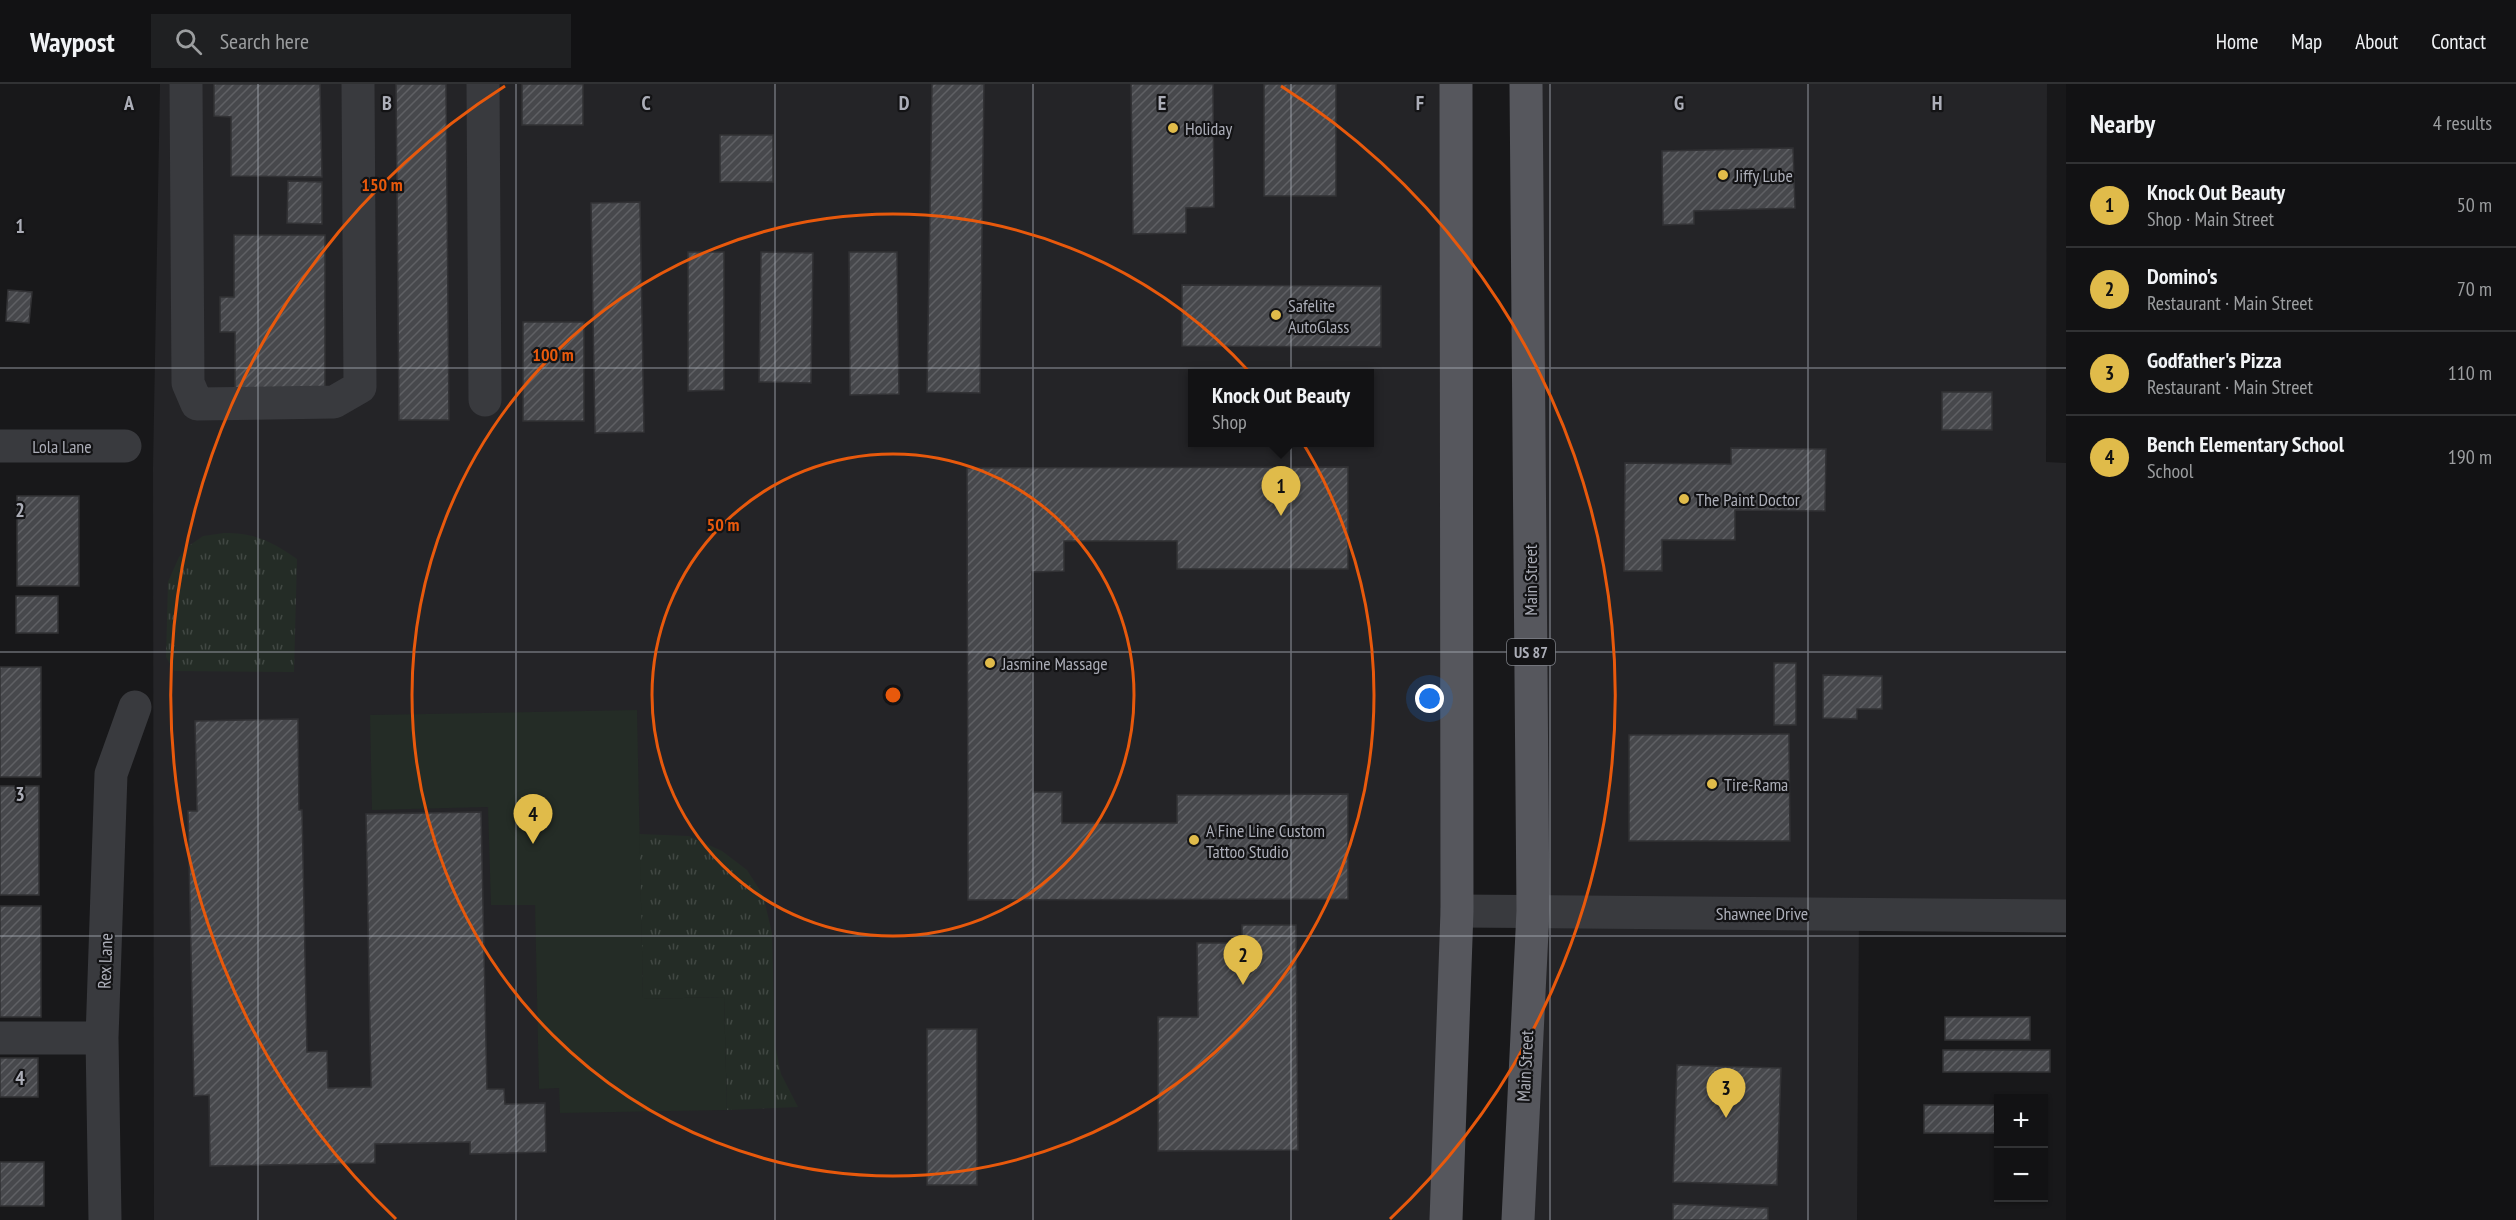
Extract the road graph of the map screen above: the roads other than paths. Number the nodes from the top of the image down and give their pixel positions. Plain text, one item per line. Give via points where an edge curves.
1 (186, 84) edge
2 (358, 84) edge
3 (483, 84) edge
4 (1456, 84) edge
5 (1527, 84) edge
6 (485, 400) dead end
7 (0, 446) edge
8 (125, 447) dead end
9 (135, 707) dead end
10 (1457, 911) junction
11 (1533, 911) junction
12 (2066, 916) edge
13 (0, 1038) edge
14 (102, 1038) junction
15 (105, 1220) edge
16 (1446, 1220) edge
17 (1518, 1220) edge

1 - 2 street via 188,383 197,404 334,402 360,387
3 - 6 street
4 - 10 main road
5 - 11 main road, Main Street / US 87
7 - 8 street, Lola Lane
9 - 14 street, Rex Lane via 111,774
10 - 11 street, Shawnee Drive
10 - 16 main road
11 - 12 street, Shawnee Drive
11 - 17 main road, Main Street / US 87
13 - 14 street
14 - 15 street, Rex Lane

